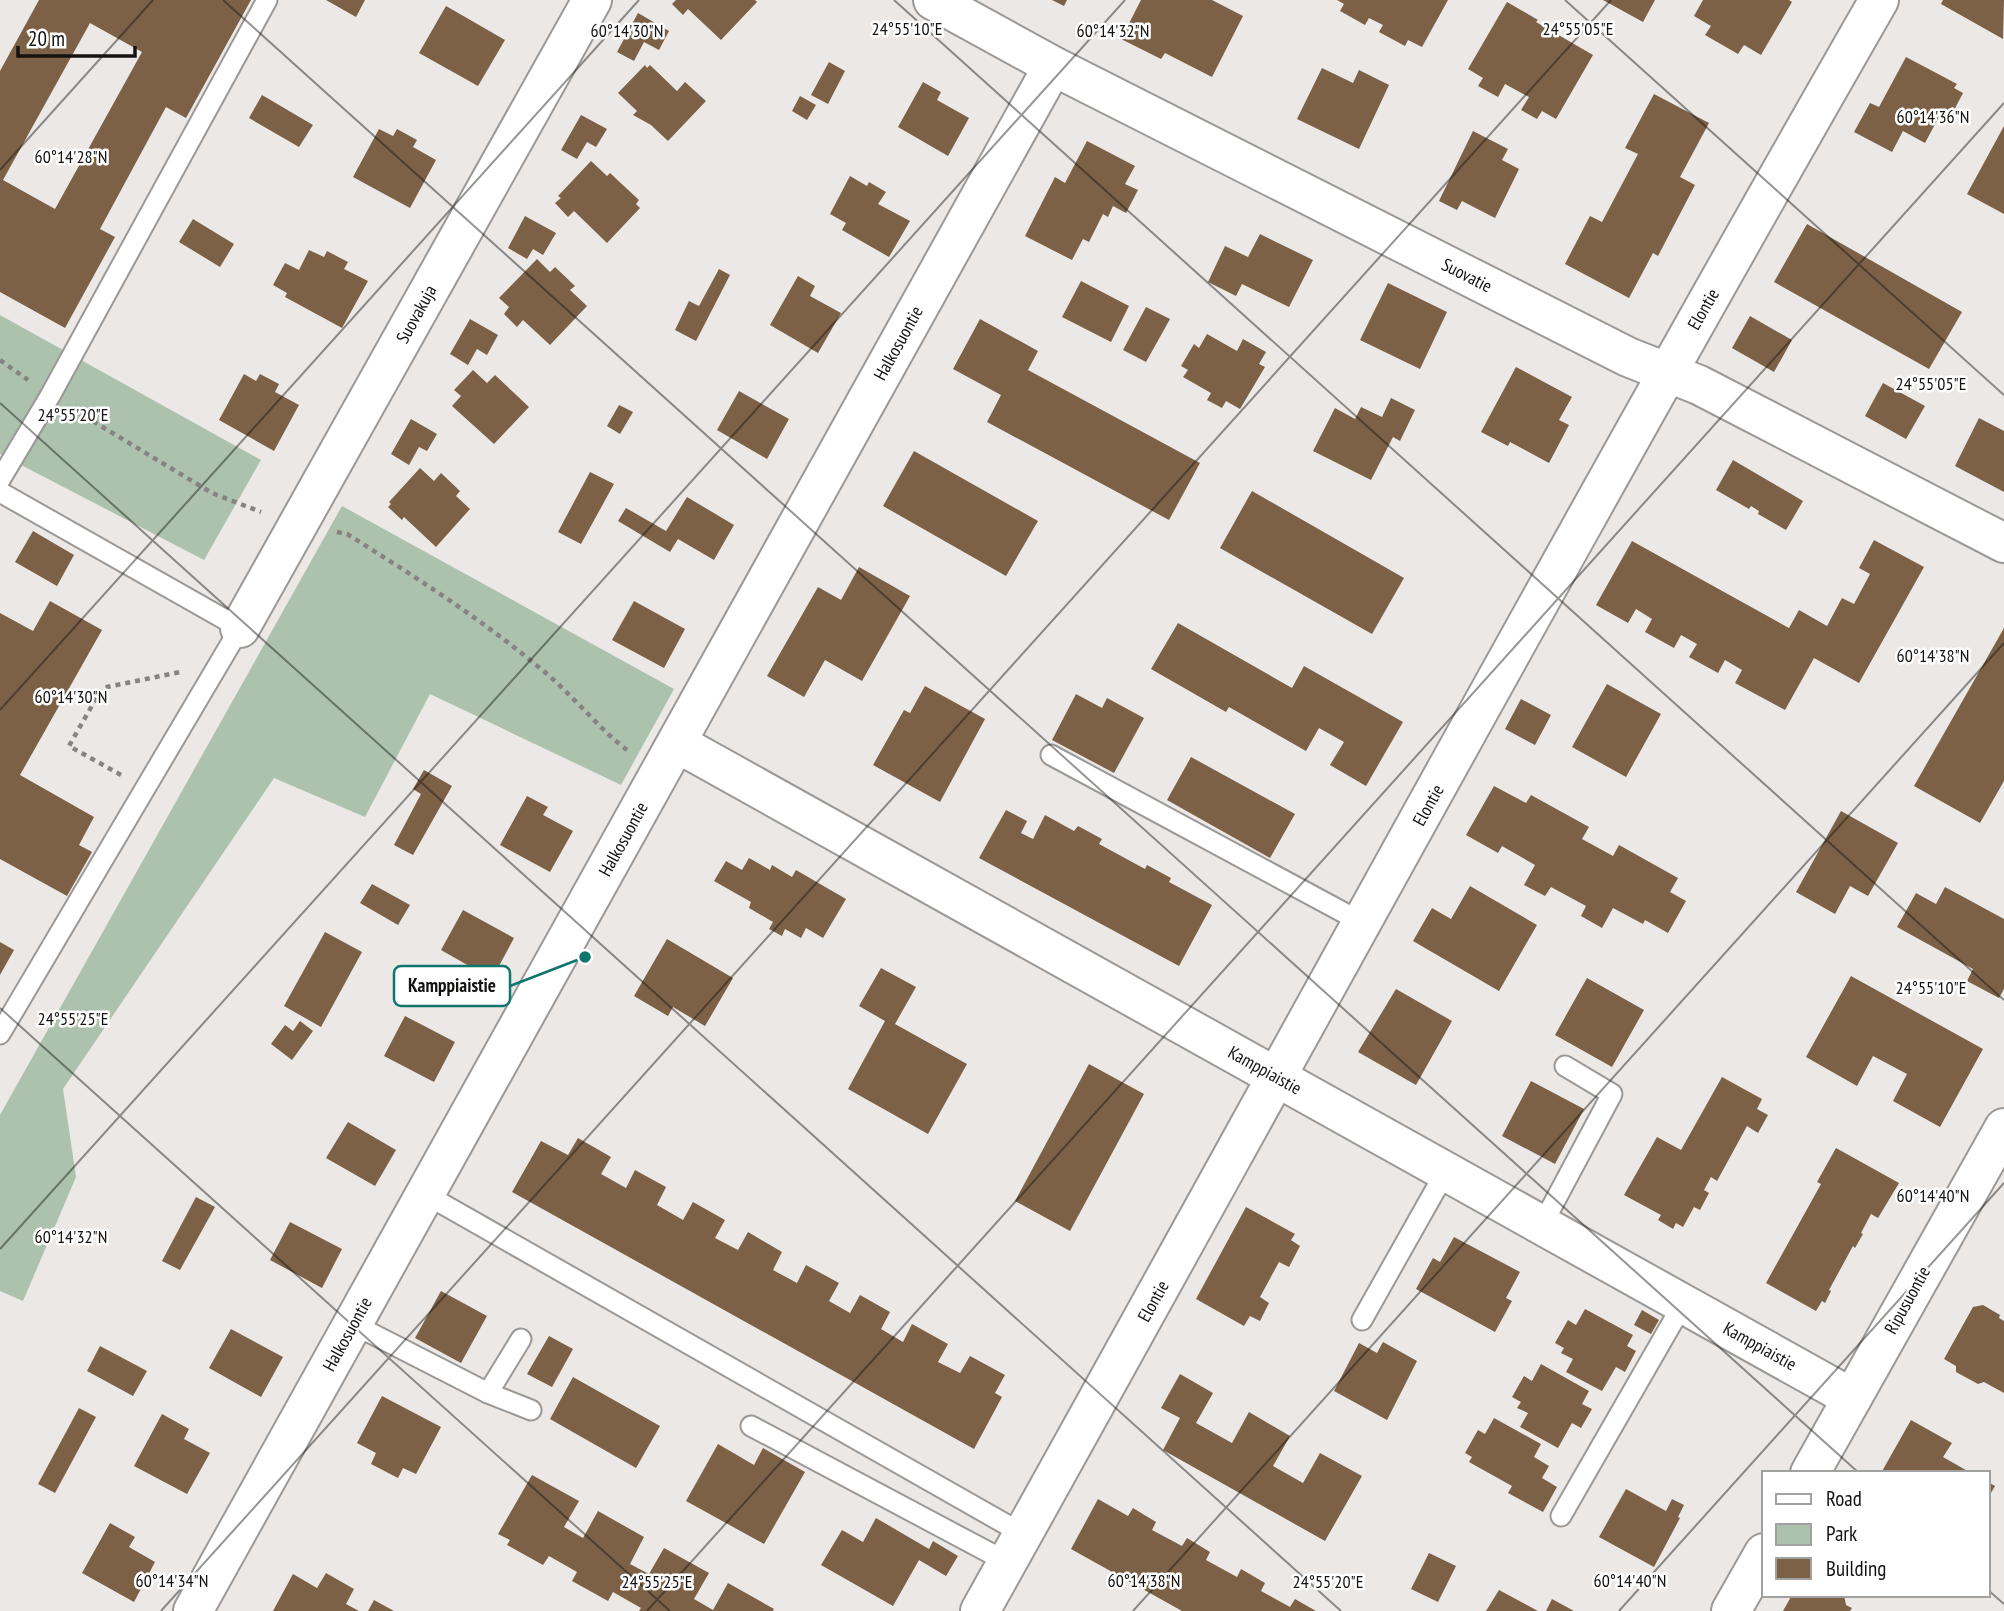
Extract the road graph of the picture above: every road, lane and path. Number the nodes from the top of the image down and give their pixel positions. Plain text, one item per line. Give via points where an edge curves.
1 (267, 0) edge
2 (592, 0) edge
3 (933, 0) edge
4 (1879, 0) edge
5 (1052, 66) junction
6 (0, 360) edge
7 (1666, 372) junction
8 (50, 396) junction
9 (0, 480) edge
10 (0, 492) edge
11 (297, 527) junction
12 (2004, 543) edge
13 (240, 628) junction
14 (218, 665) junction
15 (1051, 755) dead end
16 (668, 758) junction
17 (145, 788) junction
18 (1363, 923) junction
19 (0, 1034) edge
20 (1565, 1066) dead end
21 (1278, 1078) junction
22 (2004, 1128) edge
23 (1446, 1171) junction
24 (425, 1194) junction
25 (1542, 1225) junction
26 (1684, 1304) junction
27 (1362, 1320) dead end
28 (353, 1324) junction
29 (521, 1339) dead end
30 (488, 1393) junction
31 (1852, 1398) junction
32 (531, 1410) dead end
33 (751, 1426) dead end
34 (1811, 1471) edge
35 (1561, 1516) dead end
36 (1015, 1548) junction
37 (1762, 1557) edge
38 (193, 1611) edge
39 (980, 1611) edge
40 (1731, 1611) edge

1 - 8 lane
2 - 11 street, Suovakuja
3 - 5 street, Suovatie
4 - 7 street, Elontie
5 - 7 street, Suovatie via 1628,357
5 - 16 street, Halkosuontie
6 - 8 path
7 - 12 street, Suovatie
7 - 18 street, Elontie
8 - 9 lane
8 - 11 path via 212,493
10 - 13 lane
11 - 13 street, Suovakuja
11 - 16 path via 347,534 463,608 544,671 608,735
13 - 14 lane
14 - 17 lane
14 - 17 path via 102,688 69,746
15 - 18 lane
16 - 21 street, Kamppiaistie
16 - 24 street, Halkosuontie
17 - 19 lane
18 - 21 street, Elontie
20 - 25 lane via 1612,1094
21 - 23 street, Kamppiaistie
21 - 36 street, Elontie
22 - 31 street, Ripusuontie
23 - 25 street, Kamppiaistie
23 - 27 lane
24 - 28 street, Halkosuontie
24 - 36 lane
25 - 26 street, Kamppiaistie
26 - 31 street, Kamppiaistie
26 - 35 lane
28 - 30 lane
28 - 38 street, Halkosuontie
29 - 30 lane
30 - 32 lane
31 - 34 street, Ripusuontie
33 - 36 lane
36 - 39 street, Elontie
37 - 40 street

